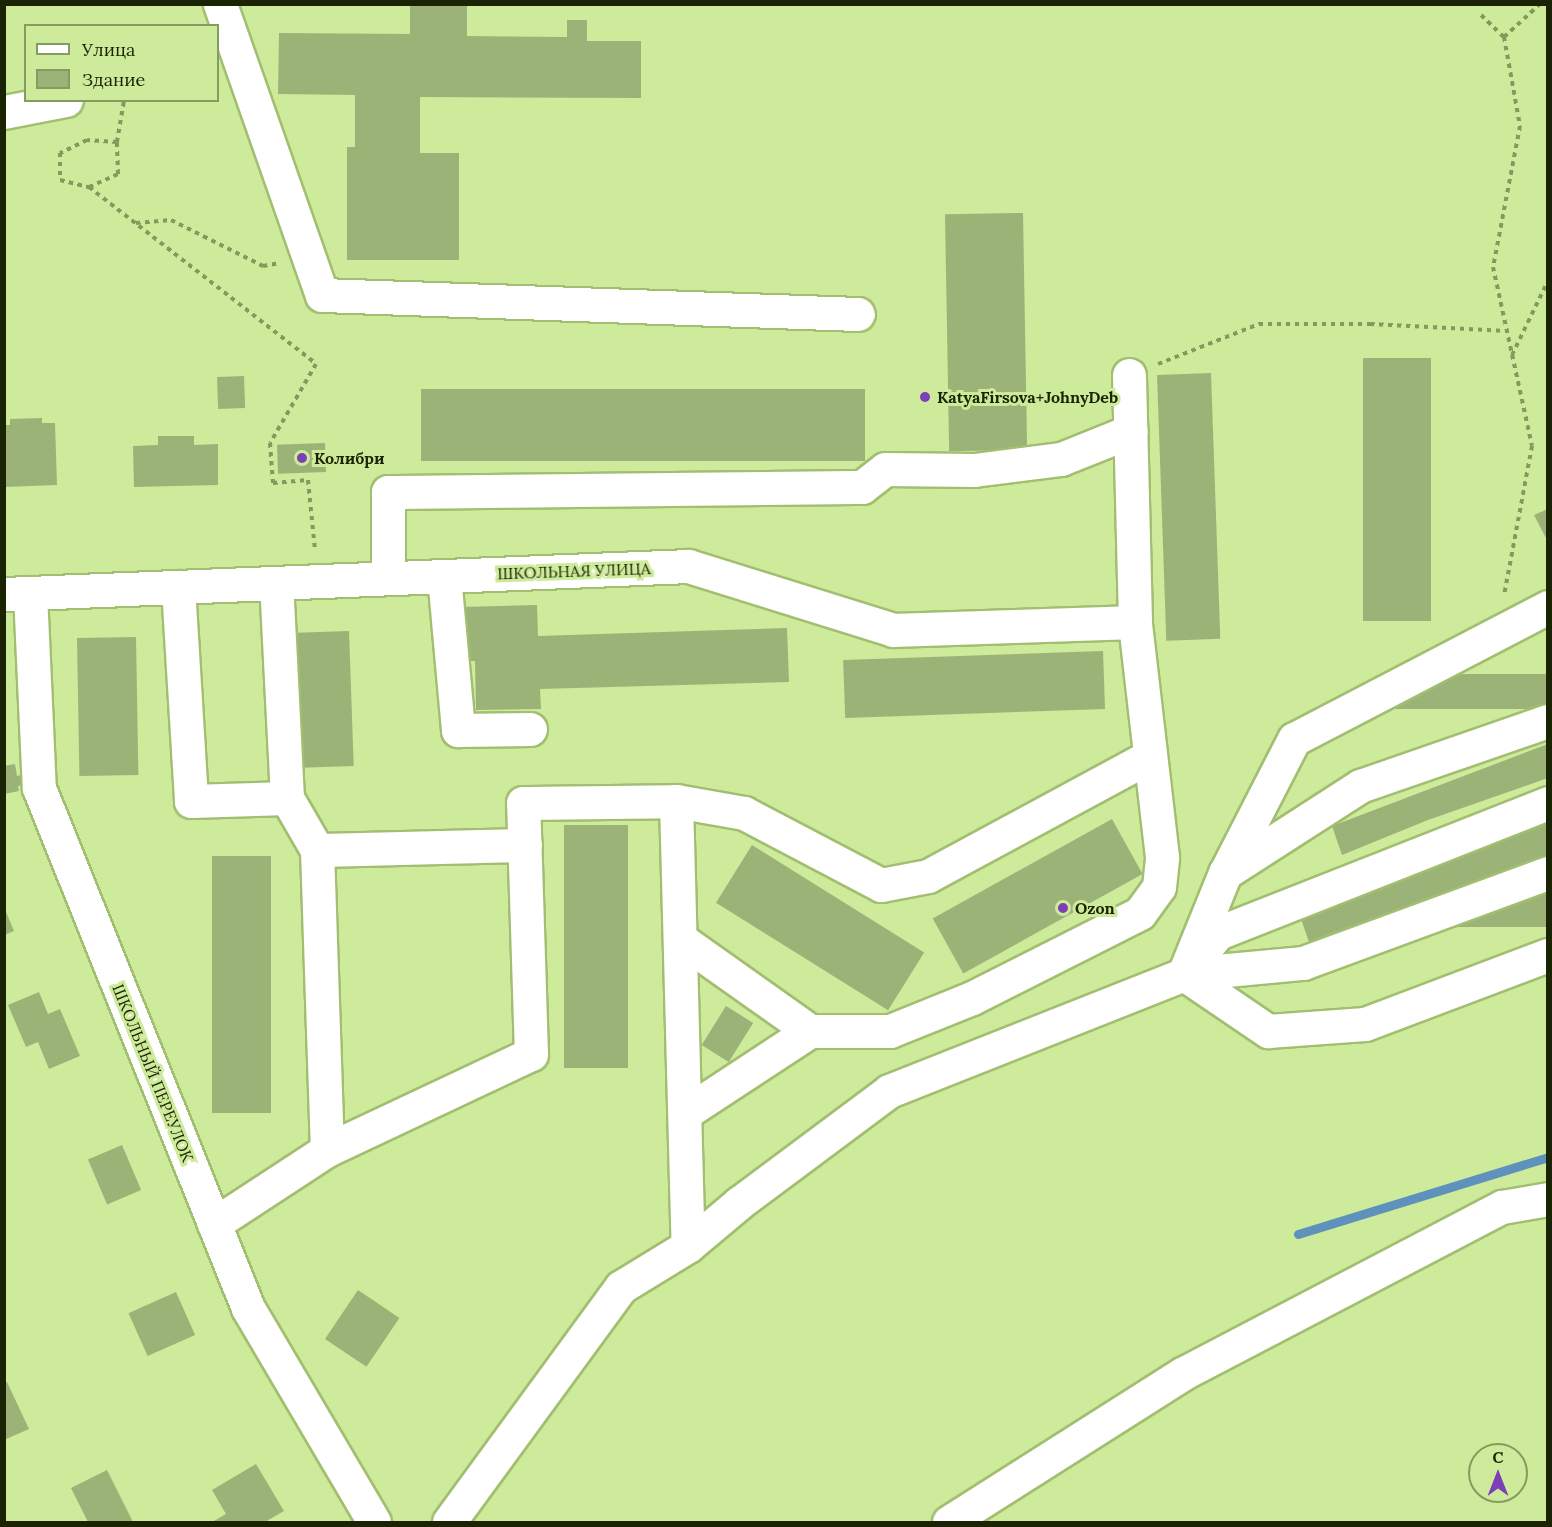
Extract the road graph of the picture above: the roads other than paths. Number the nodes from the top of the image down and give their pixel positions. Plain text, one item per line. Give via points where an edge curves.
1 (220, 4) edge
2 (230, 72) edge
3 (56, 102) edge
4 (4, 112) edge
5 (858, 314) dead end
6 (1129, 375) road end
7 (1131, 431) junction
8 (444, 576) junction
9 (388, 578) junction
10 (276, 583) junction
11 (178, 587) junction
12 (17, 593) edge
13 (1548, 607) edge
14 (1135, 622) junction
15 (1548, 721) edge
16 (530, 729) dead end
17 (1150, 756) junction
18 (287, 798) junction
19 (676, 801) junction
20 (1548, 803) edge
21 (525, 845) junction
22 (316, 850) junction
23 (1225, 873) junction
24 (1548, 873) edge
25 (680, 939) junction
26 (1548, 955) edge
27 (1184, 974) junction
28 (810, 1032) junction
29 (685, 1113) junction
30 (327, 1150) junction
31 (1548, 1198) edge
32 (214, 1224) junction
33 (688, 1246) junction
34 (374, 1522) edge
35 (449, 1522) edge
36 (949, 1522) edge

1 - 2 street
2 - 5 street via 310,258 322,295
3 - 4 street
6 - 7 street
7 - 9 street via 1061,459 974,470 885,468 862,487 388,492
7 - 14 street
8 - 9 street, ШКОЛЬНАЯ УЛИЦА
8 - 14 street, ШКОЛЬНАЯ УЛИЦА via 688,566 893,630
8 - 16 street via 458,730
9 - 10 street, ШКОЛЬНАЯ УЛИЦА
10 - 11 street, ШКОЛЬНАЯ УЛИЦА
10 - 18 street
11 - 12 street, ШКОЛЬНАЯ УЛИЦА
11 - 18 street via 191,801
12 - 32 street, ШКОЛЬНЫЙ ПЕРЕУЛОК via 39,788
13 - 23 street via 1294,739
14 - 17 street
15 - 23 street via 1360,786
17 - 19 street via 928,876 881,885 744,813
17 - 28 street via 1162,857 1159,887 1140,913 972,998 890,1031
18 - 22 street
19 - 21 street via 523,803
19 - 25 street
20 - 27 street via 1218,933
21 - 22 street
21 - 30 street via 531,1054
22 - 30 street
23 - 27 street
24 - 27 street via 1303,963
25 - 28 street
25 - 29 street
26 - 27 street via 1365,1024 1268,1032
27 - 33 street via 889,1091
28 - 29 street
29 - 33 street
30 - 32 street
31 - 36 street via 1502,1207 1182,1374
32 - 34 street, ШКОЛЬНЫЙ ПЕРЕУЛОК via 248,1308
33 - 35 street via 621,1287

